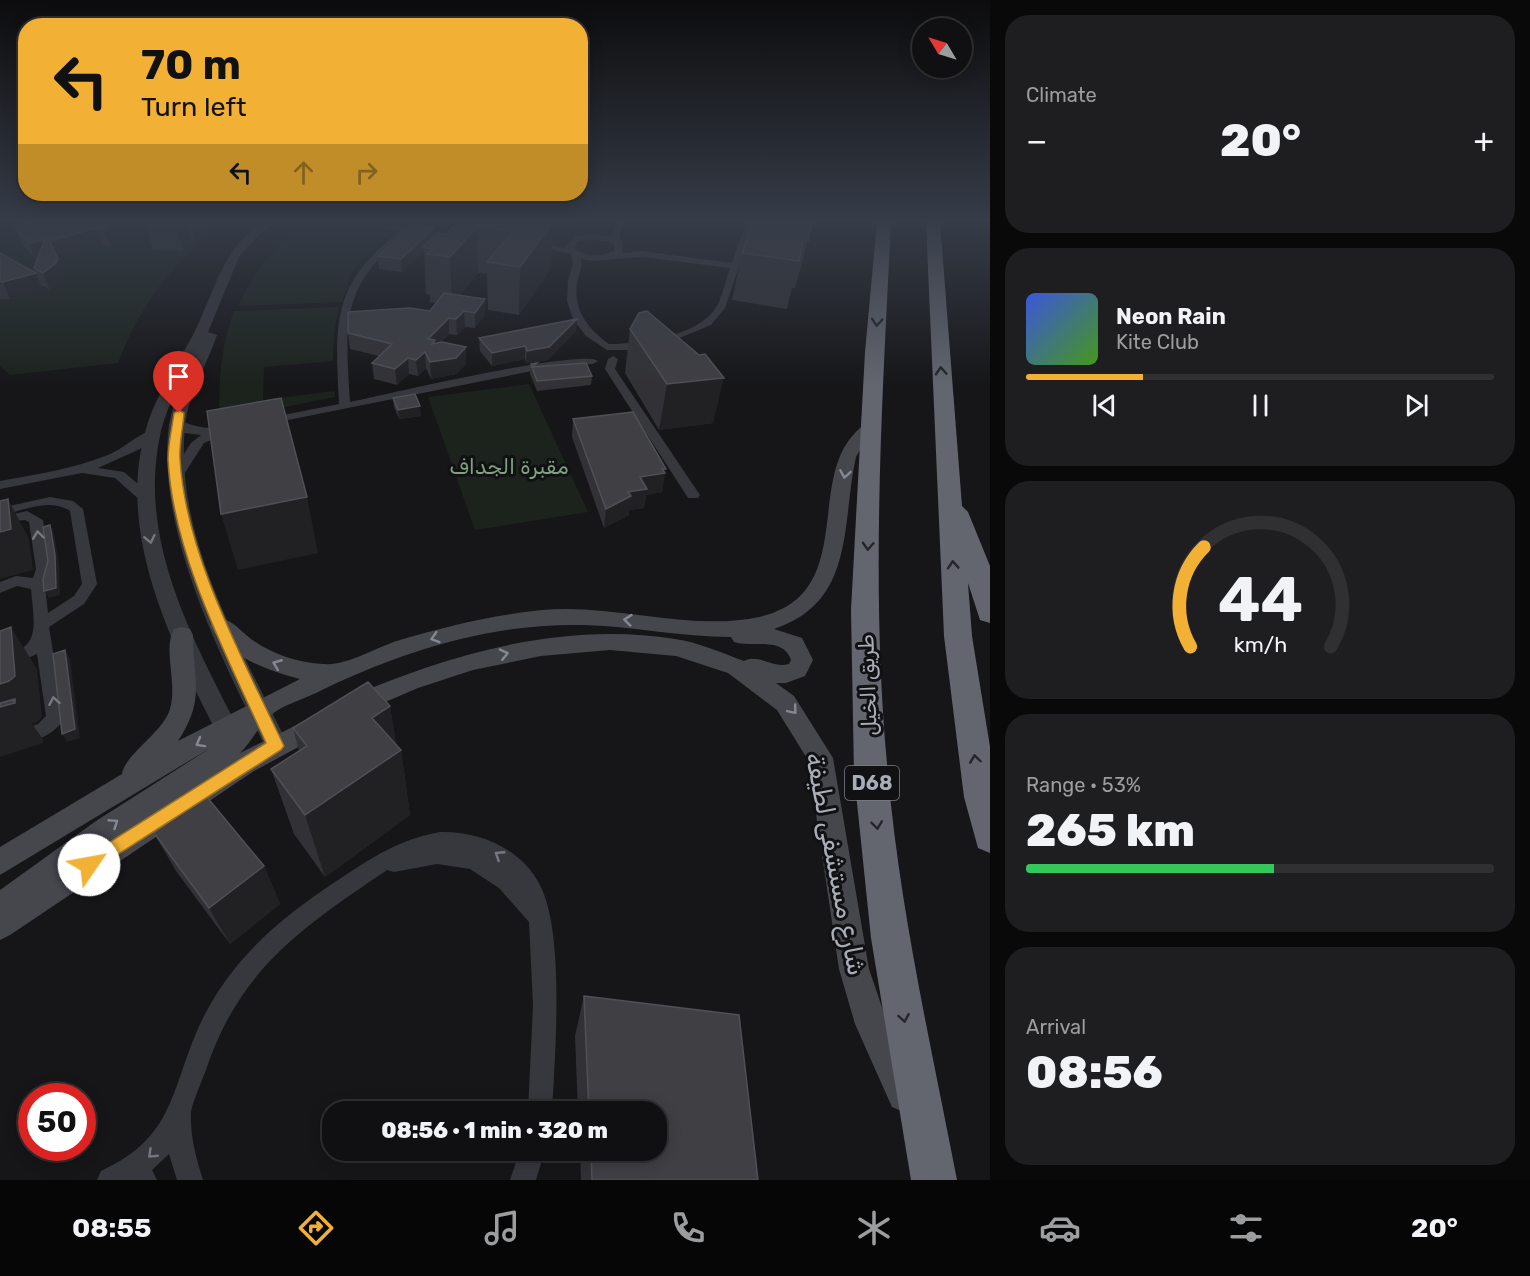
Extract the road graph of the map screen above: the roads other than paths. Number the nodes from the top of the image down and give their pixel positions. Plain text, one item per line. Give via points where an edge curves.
1 (221, 277) edge
2 (360, 277) edge
3 (575, 277) edge
4 (731, 277) edge
5 (880, 277) edge
6 (936, 277) edge
7 (213, 306) junction
8 (584, 331) junction
9 (606, 346) junction
10 (640, 347) junction
11 (586, 348) junction
12 (595, 361) junction
13 (557, 363) junction
14 (614, 363) junction
15 (345, 406) junction
16 (177, 424) junction
17 (258, 424) edge
18 (873, 425) junction
19 (236, 428) edge
20 (214, 433) junction
21 (152, 434) junction
22 (75, 470) junction
23 (176, 476) junction
24 (0, 485) edge
25 (693, 495) dead end
26 (949, 497) junction
27 (147, 499) junction
28 (0, 512) edge
29 (0, 522) edge
30 (0, 587) edge
31 (38, 587) junction
32 (39, 604) junction
33 (73, 604) junction
34 (990, 613) edge
35 (221, 626) junction
36 (42, 629) junction
37 (182, 635) junction
38 (666, 635) junction
39 (0, 658) edge
40 (334, 674) junction
41 (260, 710) junction
42 (0, 744) edge
43 (235, 745) junction
44 (276, 746) junction
45 (104, 799) junction
46 (990, 837) edge
47 (0, 862) edge
48 (0, 908) edge
49 (0, 925) edge
50 (540, 1101) edge
51 (180, 1114) junction
52 (929, 1159) edge
53 (529, 1161) edge
54 (109, 1180) edge
55 (144, 1180) edge
56 (190, 1180) edge
57 (523, 1180) edge

1 - 7 street
2 - 15 street via 352,293 342,347
3 - 8 street via 573,304
4 - 10 street via 722,306 707,323 678,337
5 -> 18 highway, طريق الخيل / D68
26 -> 6 highway
7 - 16 street via 215,316 209,339
7 - 21 street via 173,381
8 - 9 street
8 - 11 street
9 - 10 street
9 - 11 street
9 - 14 street via 614,350
10 - 14 street
11 - 12 street via 586,358
11 - 13 street
12 - 13 street
12 - 14 street
13 - 15 street
14 - 25 street
15 - 17 street
16 - 20 street
16 - 23 street
18 -> 38 main road, شارع مستشفى لطيفة via 848,457 831,561 812,597 797,609 756,625
18 -> 52 highway, طريق الخيل / D68 via 865,610 871,774 890,938
19 - 20 street
20 - 23 street via 190,448
21 - 22 street via 128,452
21 - 27 street
22 - 24 street
22 - 27 street via 119,475
23 - 35 street via 191,545
26 - 34 highway via 973,552
46 -> 26 highway via 958,636
27 -> 37 street via 155,562
28 - 33 street via 56,501 72,504 76,509 90,584
31 -> 29 street via 43,569 35,517 27,515
30 - 31 street via 24,580
31 - 32 street
32 - 33 street
32 - 36 street
33 - 36 street
40 -> 35 main road via 279,666 252,652
35 - 41 street
36 - 39 street via 40,640 28,652 10,659
42 -> 36 street via 44,729 55,718
37 - 43 street
37 - 45 main road via 186,692 177,721 154,752
38 - 38 main road via 777,675 797,670 802,660 793,644 779,637
38 -> 40 main road, شارع مستشفى لطيفة via 584,617 506,621 424,641
44 -> 38 main road, شارع مستشفى لطيفة via 400,685 476,660 575,643 622,642
38 -> 52 main road, شارع مستشفى لطيفة via 755,677 796,712 810,734 820,758 854,969 872,1024
40 - 41 main road, شارع مستشفى لطيفة
41 - 43 main road
41 - 44 street
43 - 44 main road, شارع مستشفى لطيفة
43 -> 45 main road, شارع مستشفى لطيفة
48 -> 43 main road via 88,842
43 - 49 main road, شارع مستشفى لطيفة
45 - 47 main road, شارع مستشفى لطيفة
50 - 51 street via 542,989 538,920 512,884 496,871 457,855 416,856 358,878 295,924 246,970 209,1031
51 -> 54 street via 171,1132 151,1155 127,1174
51 - 56 street via 180,1149
53 - 57 street
54 - 55 street

